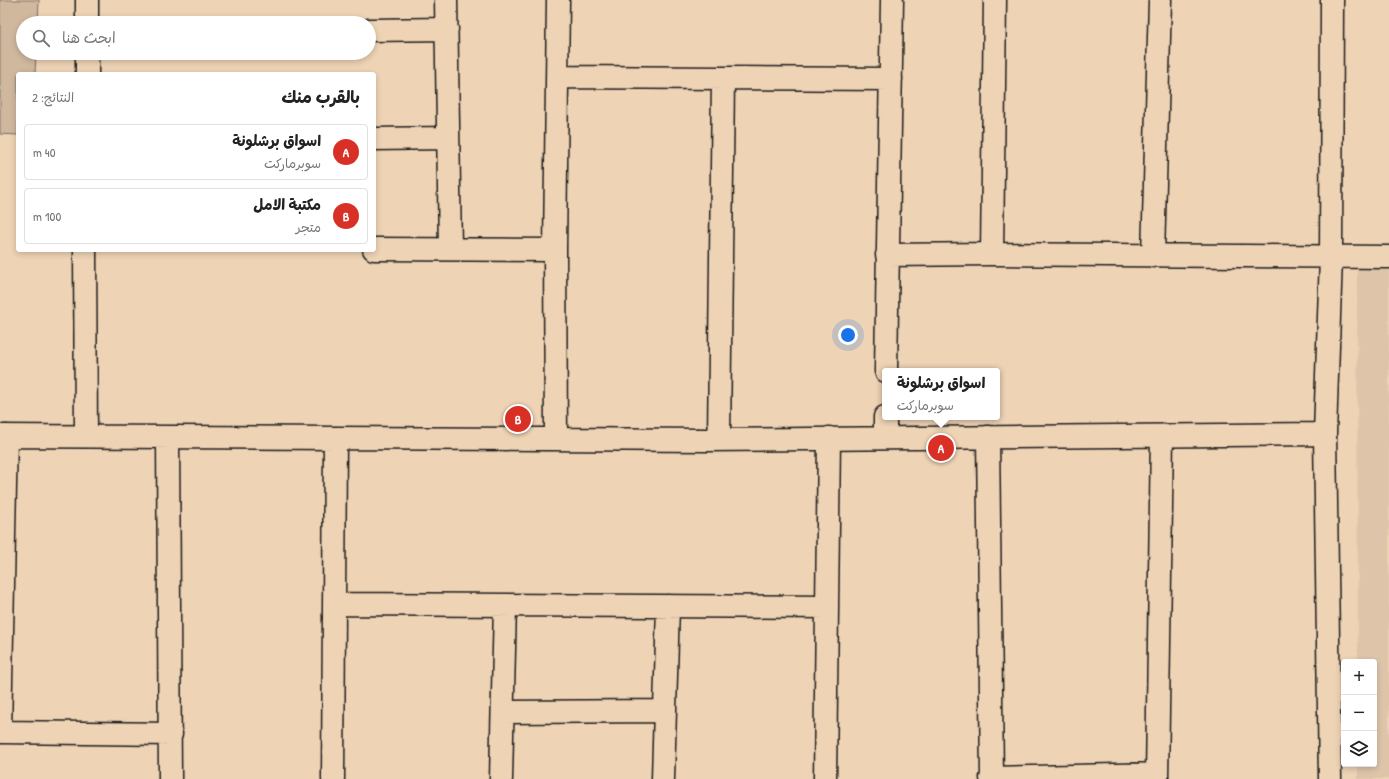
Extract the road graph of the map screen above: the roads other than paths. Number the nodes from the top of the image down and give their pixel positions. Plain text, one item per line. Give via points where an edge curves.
1 (87, 0) edge
2 (446, 0) edge
3 (558, 0) edge
4 (892, 0) edge
5 (995, 0) edge
6 (1160, 0) edge
7 (1332, 0) edge
8 (88, 16) edge
9 (447, 29) junction
10 (376, 30) edge
11 (87, 60) edge
12 (87, 72) edge
13 (558, 77) junction
14 (723, 78) junction
15 (891, 79) junction
16 (448, 138) junction
17 (376, 139) edge
18 (376, 249) edge
19 (450, 249) junction
20 (555, 250) junction
21 (85, 252) edge
22 (992, 254) junction
23 (887, 255) junction
24 (1153, 256) junction
25 (1331, 257) junction
26 (1389, 257) edge
27 (886, 368) edge
28 (885, 428) edge
29 (1325, 434) junction
30 (3, 436) edge
31 (86, 436) junction
32 (1162, 436) junction
33 (168, 437) junction
34 (988, 437) junction
35 (335, 438) junction
36 (829, 438) junction
37 (556, 439) junction
38 (719, 440) junction
39 (334, 604) junction
40 (505, 605) junction
41 (668, 606) junction
42 (827, 607) junction
43 (665, 711) junction
44 (503, 712) junction
45 (0, 732) edge
46 (171, 734) junction
47 (1157, 776) edge
48 (992, 778) edge
49 (170, 779) edge
50 (333, 779) edge
51 (501, 779) edge
52 (663, 779) edge
53 (825, 779) edge
54 (1330, 779) edge

1 - 8 street
2 - 9 street
3 - 13 street
4 - 15 street
5 - 22 street
6 - 24 street
7 - 25 street
9 - 10 street
9 - 16 street
11 - 12 street
13 - 14 street
13 - 20 street
14 - 15 street
14 - 38 street
15 - 23 street
16 - 17 street
16 - 19 street
18 - 19 street
19 - 20 street
20 - 37 street
21 - 31 street
22 - 23 street
22 - 24 street
23 - 27 street
24 - 25 street
25 - 26 street
25 - 29 street
28 - 34 street
28 - 36 street
29 - 32 street
29 - 54 street
30 - 31 street
30 - 45 street
31 - 33 street
32 - 34 street
32 - 47 street
33 - 35 street
33 - 46 street
34 - 48 street
35 - 37 street
35 - 39 street
36 - 38 street
36 - 42 street
37 - 38 street
39 - 40 street
39 - 50 street
40 - 41 street
40 - 44 street
41 - 42 street
41 - 43 street
42 - 53 street
43 - 44 street
43 - 52 street
44 - 51 street
45 - 46 street
46 - 49 street
47 - 48 street

